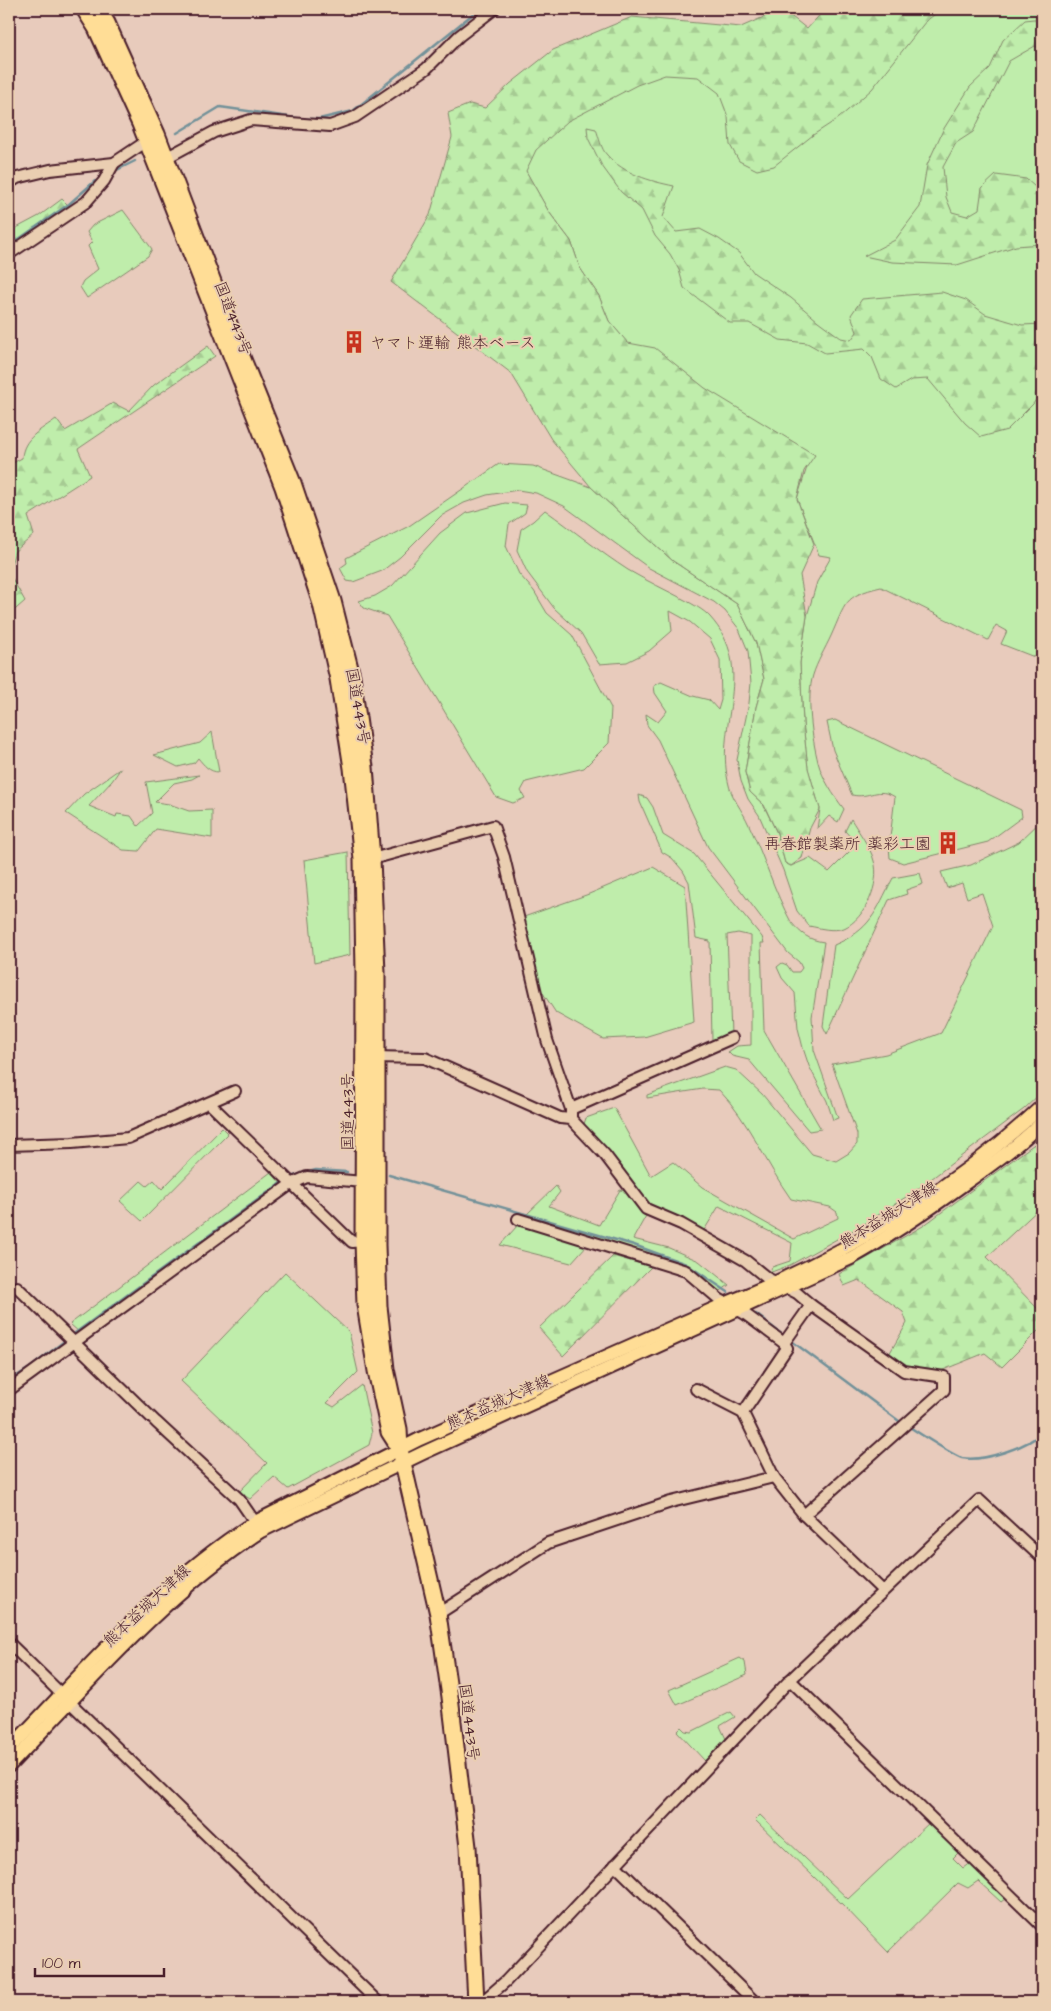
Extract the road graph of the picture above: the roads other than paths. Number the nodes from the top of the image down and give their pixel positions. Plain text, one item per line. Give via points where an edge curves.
1 (84, 9) edge
2 (98, 9) edge
3 (494, 9) edge
4 (147, 142) junction
5 (161, 161) junction
6 (114, 163) junction
7 (9, 183) edge
8 (9, 254) edge
9 (367, 859) junction
10 (732, 1038) dead end
11 (371, 1057) junction
12 (235, 1091) dead end
13 (209, 1103) junction
14 (1042, 1106) edge
15 (571, 1114) junction
16 (1042, 1122) edge
17 (9, 1145) edge
18 (287, 1180) junction
19 (364, 1182) junction
20 (518, 1219) dead end
21 (363, 1241) junction
22 (782, 1286) junction
23 (17, 1287) dead end
24 (811, 1305) junction
25 (732, 1306) junction
26 (71, 1338) junction
27 (787, 1339) junction
28 (696, 1388) dead end
29 (9, 1390) edge
30 (743, 1413) junction
31 (401, 1456) junction
32 (774, 1477) junction
33 (804, 1515) junction
34 (258, 1526) junction
35 (1042, 1558) edge
36 (882, 1590) junction
37 (438, 1614) junction
38 (9, 1643) edge
39 (790, 1680) junction
40 (66, 1698) junction
41 (9, 1749) edge
42 (9, 1766) edge
43 (614, 1865) junction
44 (1042, 1926) edge
45 (378, 2002) edge
46 (476, 2002) edge
47 (482, 2002) edge
48 (755, 2002) edge

1 - 4 highway, 国道443号 via 96,28
2 - 5 highway, 国道443号 via 107,23
3 - 5 street via 459,36 426,69 355,118 330,126 251,120 214,132
4 - 5 highway, 国道443号
4 - 6 street
5 - 9 highway, 国道443号 via 283,486 321,604 341,697
6 - 7 street via 50,170
6 - 8 street via 86,202
9 - 11 highway, 国道443号
9 - 15 street via 493,826 504,857 547,1040
10 - 15 street
11 - 15 street via 425,1058 560,1118
11 - 19 highway, 国道443号
11 - 31 highway, 国道443号 via 379,1306
12 - 13 street
13 - 17 street via 128,1138
13 - 18 street
14 - 22 main road, 熊本益城大津線 via 920,1202
15 - 22 street via 646,1209 681,1224
16 - 22 main road, 熊本益城大津線 via 984,1170 880,1242 851,1258
18 - 19 street via 307,1177
18 - 21 street via 352,1242
18 - 26 street
19 - 21 highway, 国道443号
20 - 25 street via 686,1271
21 - 31 highway, 国道443号 via 366,1305 376,1371 389,1432
22 - 24 street via 797,1292
22 - 25 main road, 熊本益城大津線
23 - 26 street
24 - 27 street
24 - 33 street via 904,1371 944,1377 944,1390
25 - 27 street
25 - 31 main road, 熊本益城大津線 via 420,1439
26 - 29 street
26 - 34 street via 239,1499
27 - 30 street via 787,1348
28 - 30 street
30 - 32 street
31 - 34 main road, 熊本益城大津線 via 318,1489
31 - 37 highway, 国道443号
32 - 33 street
32 - 37 street via 671,1502 548,1543
33 - 36 street
34 - 40 main road, 熊本益城大津線 via 233,1535 133,1619
35 - 36 street via 978,1500
36 - 39 street
37 - 46 highway, 国道443号 via 468,1847
38 - 40 street
39 - 43 street
39 - 44 street
40 - 41 main road, 熊本益城大津線
40 - 42 main road, 熊本益城大津線
40 - 45 street
43 - 47 street via 506,1981
43 - 48 street

